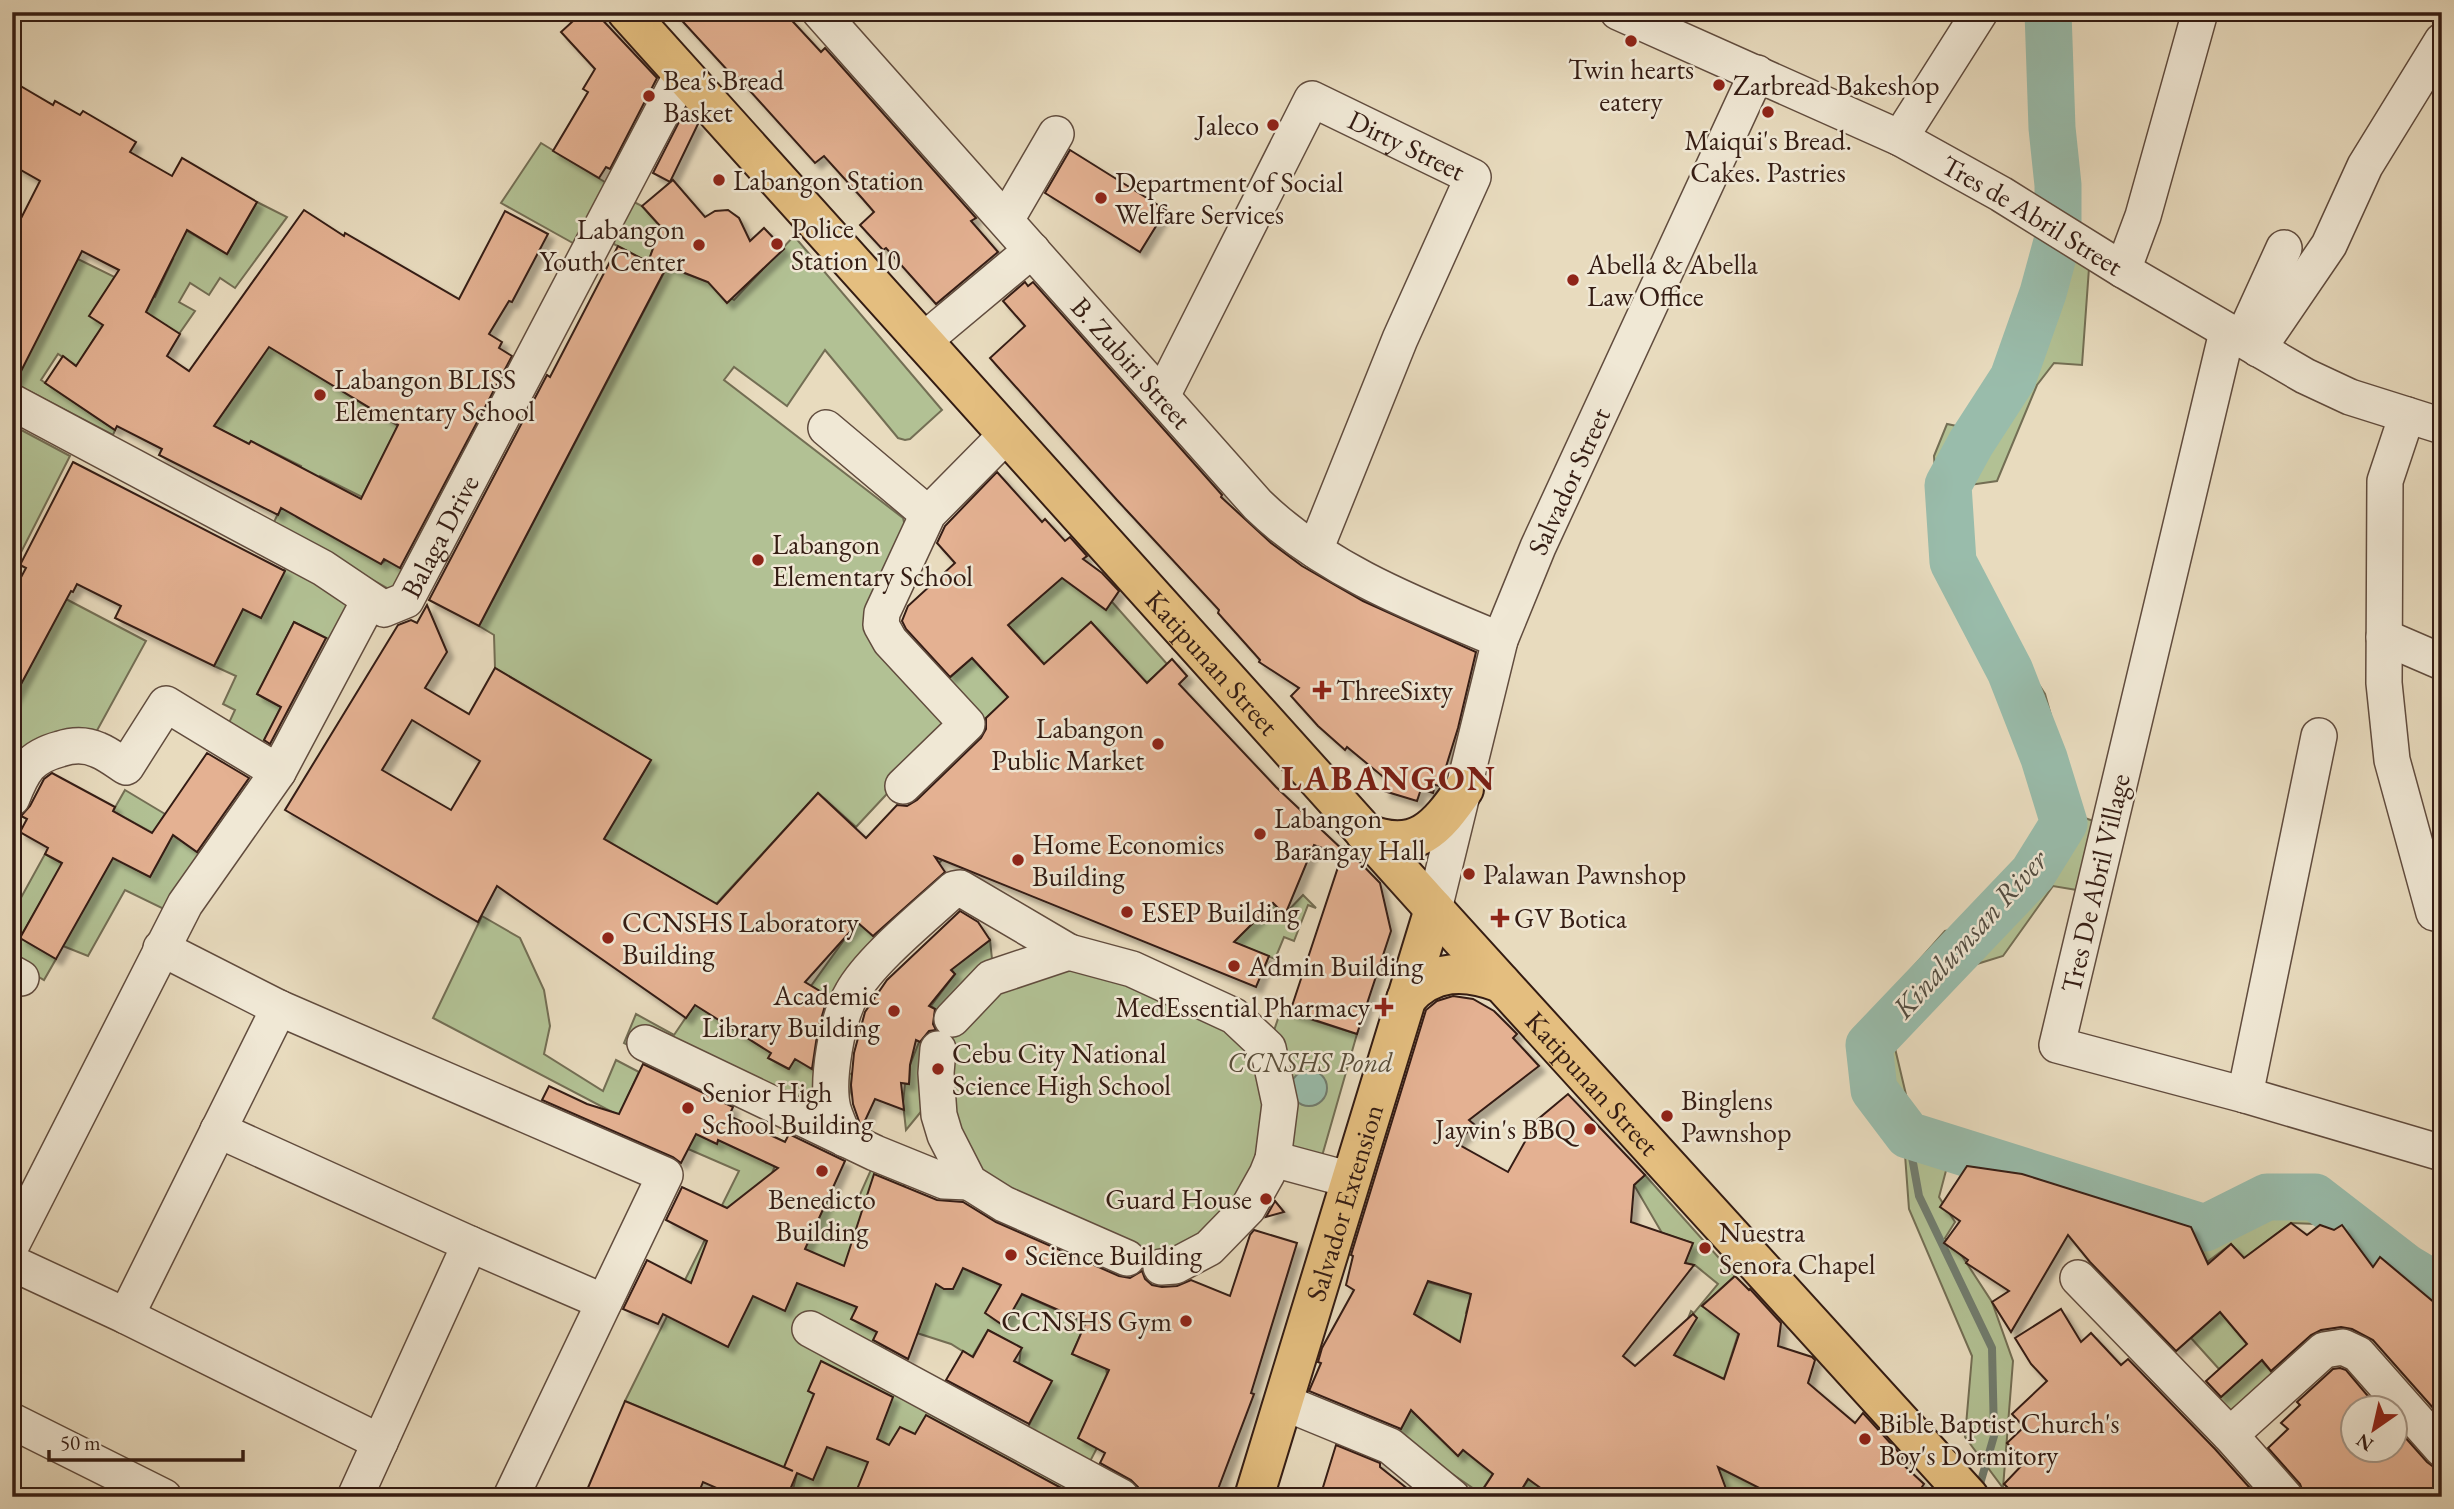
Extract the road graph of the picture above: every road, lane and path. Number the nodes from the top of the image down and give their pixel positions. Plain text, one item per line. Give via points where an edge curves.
1 (627, 12) edge
2 (820, 12) edge
3 (1618, 12) edge
4 (1980, 12) edge
5 (2200, 12) edge
6 (2442, 41) edge
7 (1757, 73) junction
8 (682, 74) junction
9 (1056, 134) dead end
10 (1900, 138) junction
11 (1006, 220) junction
12 (2284, 247) dead end
13 (1032, 250) junction
14 (2123, 270) junction
15 (2242, 340) junction
16 (922, 342) junction
17 (1162, 396) junction
18 (12, 402) edge
19 (2407, 415) junction
20 (2442, 426) edge
21 (827, 428) dead end
22 (1006, 435) junction
23 (928, 514) junction
24 (1315, 550) junction
25 (369, 601) junction
26 (2384, 637) junction
27 (1500, 640) junction
28 (2442, 662) edge
29 (2319, 736) dead end
30 (278, 772) junction
31 (903, 786) dead end
32 (1464, 789) junction
33 (12, 798) edge
34 (1366, 833) junction
35 (996, 909) junction
36 (1434, 909) junction
37 (2442, 914) edge
38 (161, 948) junction
39 (1069, 952) junction
40 (991, 978) junction
41 (1501, 982) junction
42 (1406, 999) junction
43 (279, 1007) junction
44 (645, 1043) dead end
45 (2245, 1095) junction
46 (939, 1115) junction
47 (218, 1129) junction
48 (860, 1146) junction
49 (2442, 1153) edge
50 (1273, 1159) junction
51 (1351, 1180) junction
52 (969, 1182) junction
53 (12, 1244) edge
54 (470, 1244) junction
55 (1127, 1258) dead end
56 (12, 1263) edge
57 (1161, 1267) dead end
58 (2078, 1278) dead end
59 (604, 1302) junction
60 (126, 1315) junction
61 (810, 1328) dead end
62 (1283, 1402) junction
63 (12, 1421) edge
64 (2230, 1435) junction
65 (380, 1442) junction
66 (2442, 1449) edge
67 (1942, 1478) edge
68 (164, 1497) edge
69 (355, 1497) edge
70 (511, 1497) edge
71 (1121, 1497) edge
72 (1254, 1497) edge
73 (1452, 1497) edge
74 (1969, 1497) edge
75 (2285, 1497) edge

1 - 8 main road, Katipunan Street
2 - 11 street, B. Zubiri Street
3 - 7 street, Tres de Abril Street
4 - 10 street
5 - 14 street via 2143,216
6 - 15 street via 2365,166 2329,245
7 - 10 street, Tres de Abril Street
7 - 27 street, Salvador Street via 1538,547
8 - 16 main road, Katipunan Street
8 - 25 street, Balaga Drive via 406,600 384,609
9 - 11 street
10 - 14 street, Tres de Abril Street
11 - 13 street, B. Zubiri Street
12 - 15 street
13 - 16 street
13 - 17 street, B. Zubiri Street
14 - 15 street, Tres de Abril Street
15 - 19 street, Tres de Abril Street via 2350,397
15 - 45 street, Tres De Abril Village via 2057,1045
16 - 22 main road, Katipunan Street
17 - 24 street, B. Zubiri Street via 1258,505 1284,530
17 - 24 street, Dirty Street via 1312,99 1473,177 1400,339
18 - 25 street, Balaga Drive via 323,568
19 - 20 street, Tres de Abril Street
19 - 26 street via 2385,481
21 - 23 street
22 - 23 street
22 - 34 main road, Katipunan Street
23 - 31 street via 887,598 881,625 890,641 967,724
24 - 27 street, B. Zubiri Street via 1418,606
25 - 30 street
26 - 28 street
26 - 37 street via 2392,760 2434,913
27 - 32 street, Salvador Street
29 - 45 street
30 - 33 street via 166,704 127,767 97,749 73,745 42,754 32,762
30 - 38 street via 184,904
32 - 34 main road via 1437,824 1416,838 1400,841
32 - 36 street, Salvador Street
34 - 36 main road, Katipunan Street
35 - 39 street
35 - 40 street via 1006,949
35 - 48 street via 954,889 852,991 831,1086 833,1109
36 - 41 main road, Katipunan Street
36 - 42 main road, Salvador Extension
38 - 43 street
38 - 53 street
39 - 40 street
39 - 50 street via 1132,969 1234,1016 1268,1048 1280,1104
40 - 46 street via 945,1034 936,1073
41 - 42 main road via 1466,974 1443,975 1418,986
41 - 67 main road, Katipunan Street
42 - 51 main road, Salvador Extension
43 - 47 street
43 - 59 street via 665,1175
44 - 48 street
45 - 49 street, Tres De Abril Village
46 - 48 street via 925,1135 908,1145
46 - 52 street
47 - 54 street
47 - 60 street
48 - 52 street via 944,1181
50 - 51 street
50 - 57 street via 1248,1208 1209,1248 1175,1266
51 - 62 main road, Salvador Extension
52 - 55 street via 1004,1204
54 - 59 street
54 - 65 street
56 - 60 street
58 - 64 street
59 - 70 street
60 - 65 street
61 - 71 street
62 - 72 main road, Salvador Extension
62 - 73 street via 1390,1446
63 - 68 street
64 - 66 street via 2325,1350 2343,1346 2358,1354
64 - 75 street
65 - 69 street
67 - 74 main road, Katipunan Street

